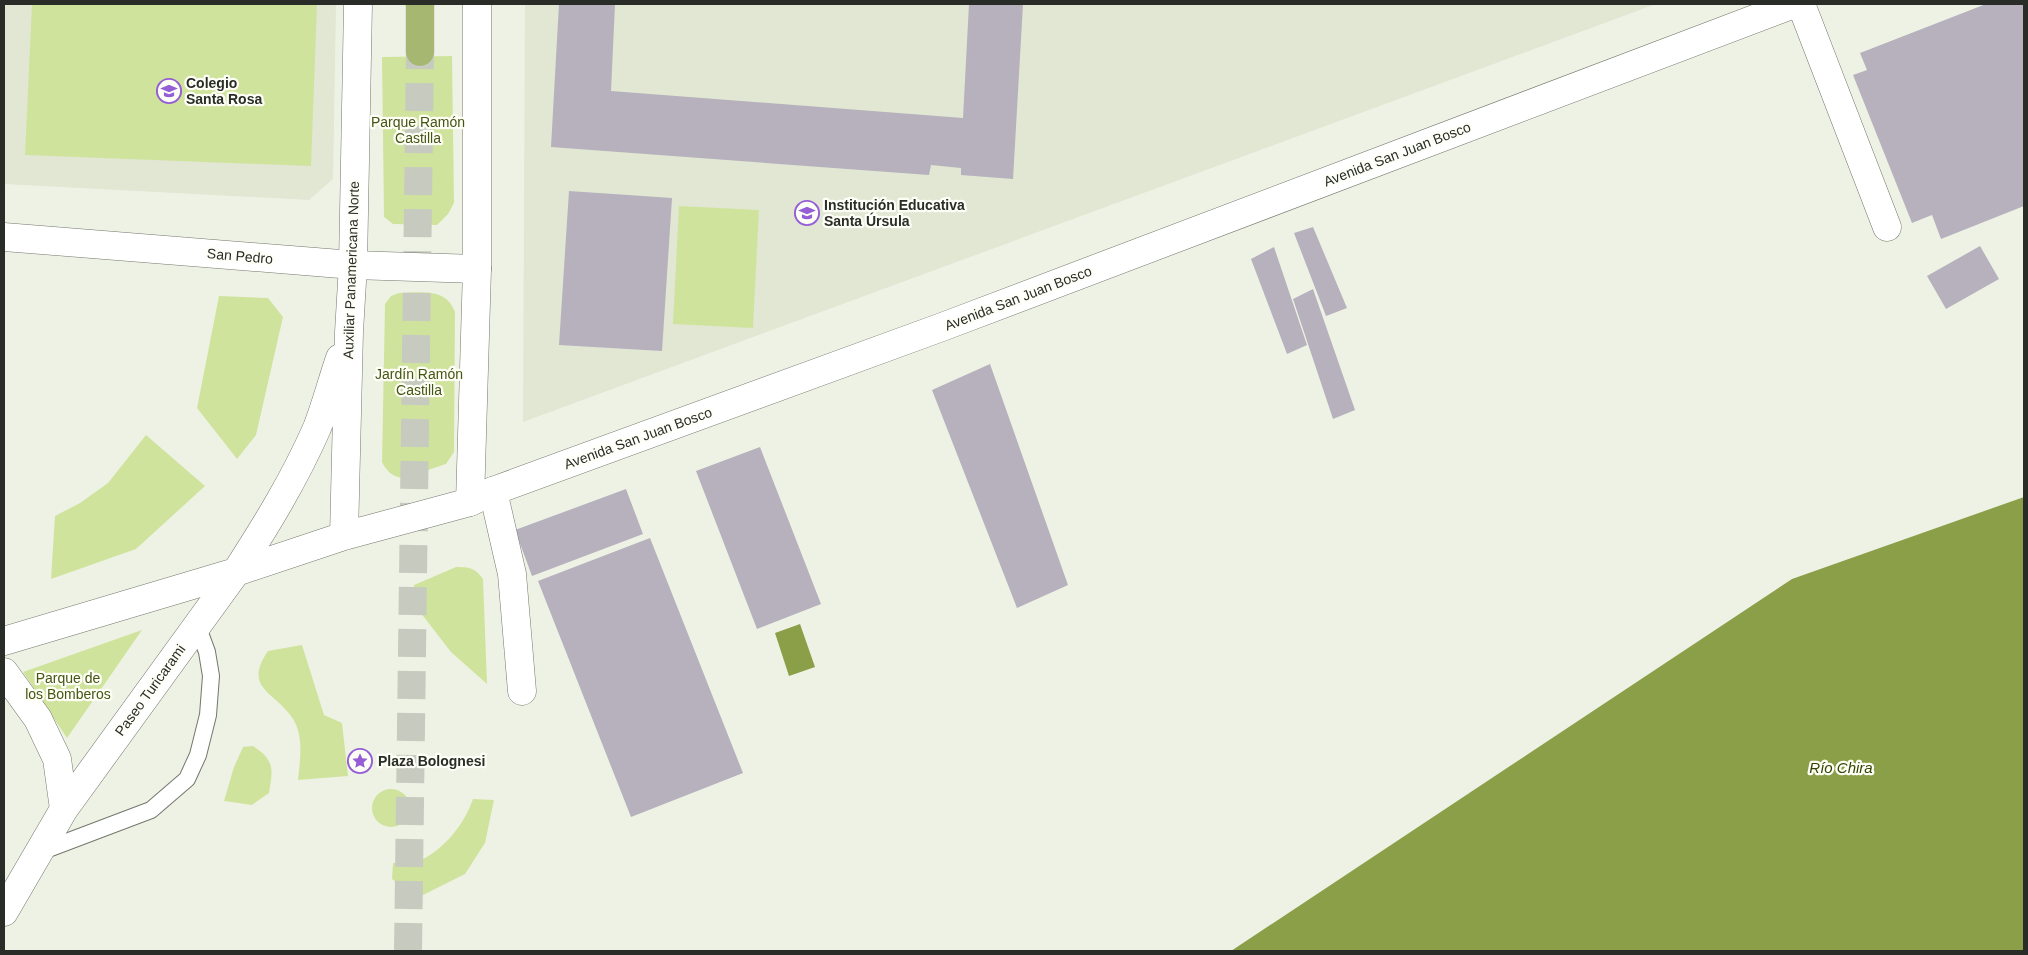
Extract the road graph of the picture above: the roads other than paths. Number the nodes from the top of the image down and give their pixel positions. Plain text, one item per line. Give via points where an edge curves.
1 (358, 4) edge
2 (420, 4) edge
3 (477, 4) edge
4 (1794, 4) edge
5 (1801, 4) edge
6 (420, 52) tunnel mouth
7 (1887, 227) dead end
8 (4, 237) edge
9 (353, 264) junction
10 (477, 270) junction
11 (349, 332) junction
12 (482, 496) junction
13 (344, 536) junction
14 (236, 572) junction
15 (197, 625) junction
16 (4, 641) edge
17 (4, 672) edge
18 (522, 691) dead end
19 (64, 809) junction
20 (38, 853) junction
21 (4, 912) edge

1 - 9 street, Auxiliar Panamericana Norte
2 - 6 highway
3 - 10 street
4 - 12 street, Avenida San Juan Bosco via 942,327
5 - 7 street
8 - 9 street, San Pedro
9 - 10 street, San Pedro
9 - 11 street, Auxiliar Panamericana Norte
10 - 12 street
11 - 13 street, Auxiliar Panamericana Norte
11 - 14 street, Paseo Turicarami via 318,425 301,463 278,508
12 - 13 street, Avenida San Juan Bosco
12 - 18 street via 512,574
13 - 14 street, Avenida San Juan Bosco
14 - 15 street, Paseo Turicarami
14 - 16 street, Avenida San Juan Bosco
15 - 19 street, Paseo Turicarami
15 - 20 lane via 211,676 208,716 198,755 187,779 152,810
17 - 19 street via 38,719 57,759
19 - 20 street, Paseo Turicarami
20 - 21 street, Paseo Turicarami

